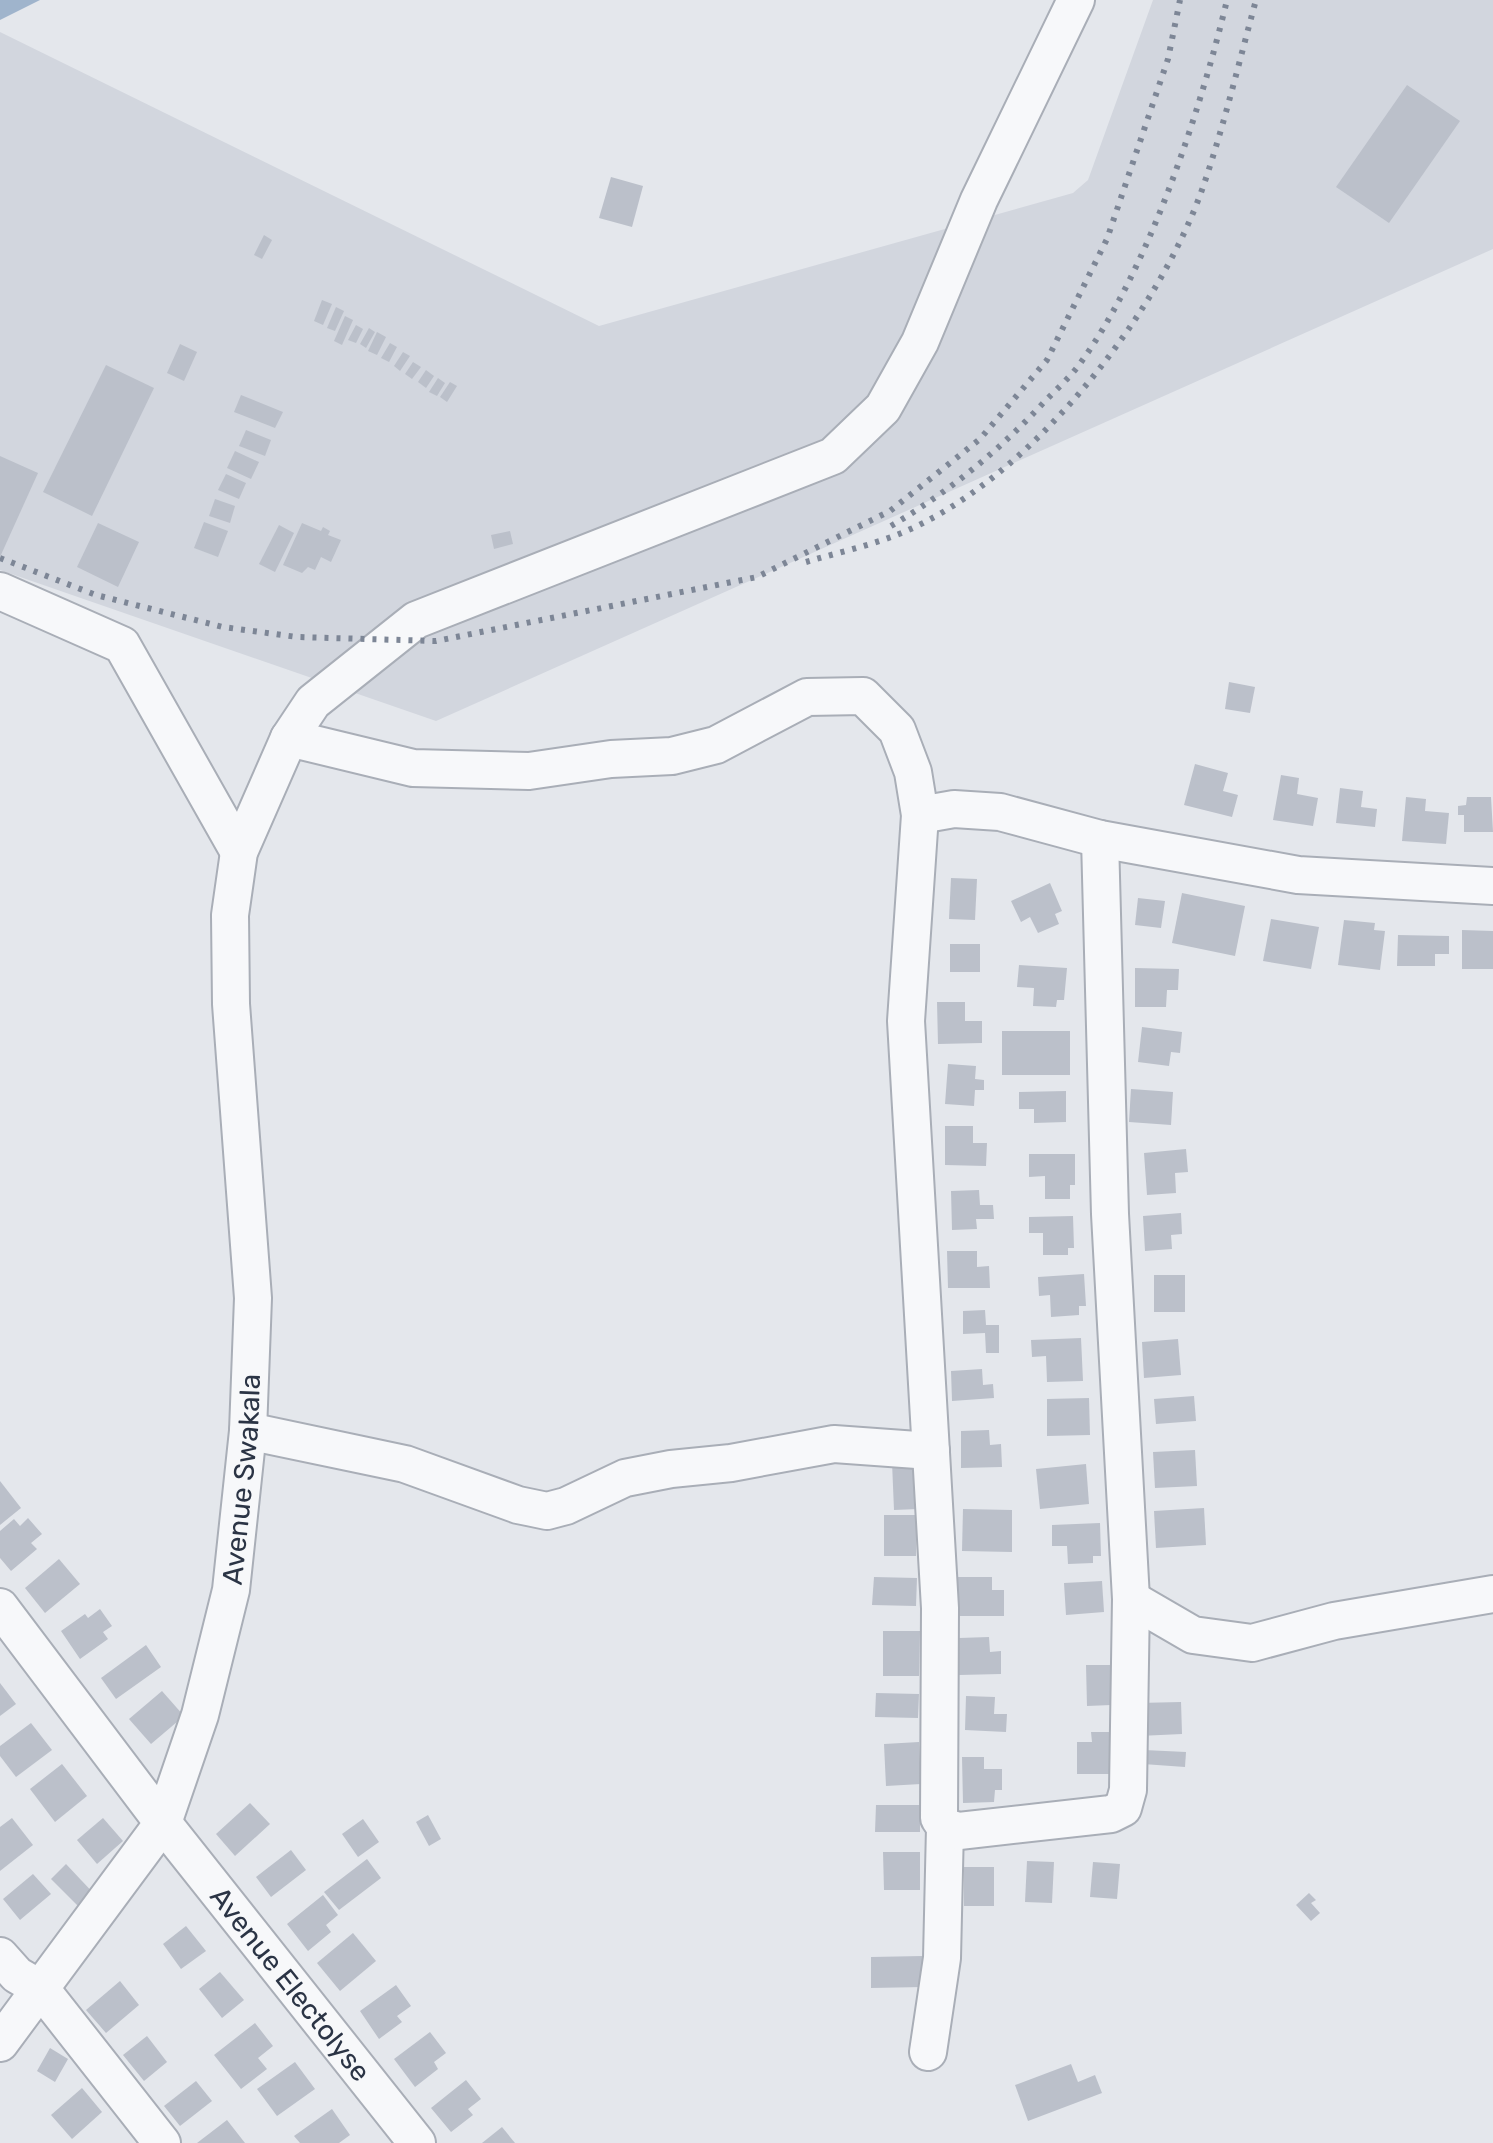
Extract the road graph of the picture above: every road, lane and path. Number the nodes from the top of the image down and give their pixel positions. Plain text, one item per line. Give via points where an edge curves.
1 (1076, 0) edge
2 (0, 591) edge
3 (289, 738) junction
4 (920, 815) junction
5 (1100, 839) junction
6 (239, 852) junction
7 (1493, 886) edge
8 (248, 1431) junction
9 (931, 1451) junction
10 (1493, 1594) edge
11 (1131, 1599) junction
12 (0, 1607) edge
13 (163, 1823) junction
14 (945, 1827) junction
15 (0, 1956) edge
16 (41, 1989) junction
17 (0, 2043) edge
18 (928, 2052) dead end
19 (162, 2143) edge
20 (417, 2143) edge

1 - 3 street, Avenue Swakala via 979,200 920,342 883,408 833,456 416,620 313,702
2 - 6 street via 122,645
3 - 4 street via 413,768 529,771 672,756 716,745 807,697 863,696 897,730 913,772
3 - 6 street, Avenue Swakala
4 - 5 street via 954,809 1000,812
4 - 9 street via 906,1021
5 - 7 street via 1298,875
5 - 11 street via 1110,1214
6 - 8 street, Avenue Swakala via 230,915 231,1004 253,1298
8 - 9 street via 405,1464 547,1511 625,1478 671,1469 834,1444
8 - 13 street, Avenue Swakala via 231,1590 200,1715
9 - 14 street via 940,1608 939,1818
10 - 11 street via 1334,1621 1252,1643 1193,1635
11 - 14 street via 1128,1790 1123,1808 1111,1814 959,1831
12 - 13 street, Avenue Electolyse
13 - 16 street, Avenue Swakala
13 - 20 street, Avenue Electolyse
14 - 18 street via 942,1958
15 - 16 street via 17,1975
16 - 17 street, Avenue Swakala
16 - 19 street

